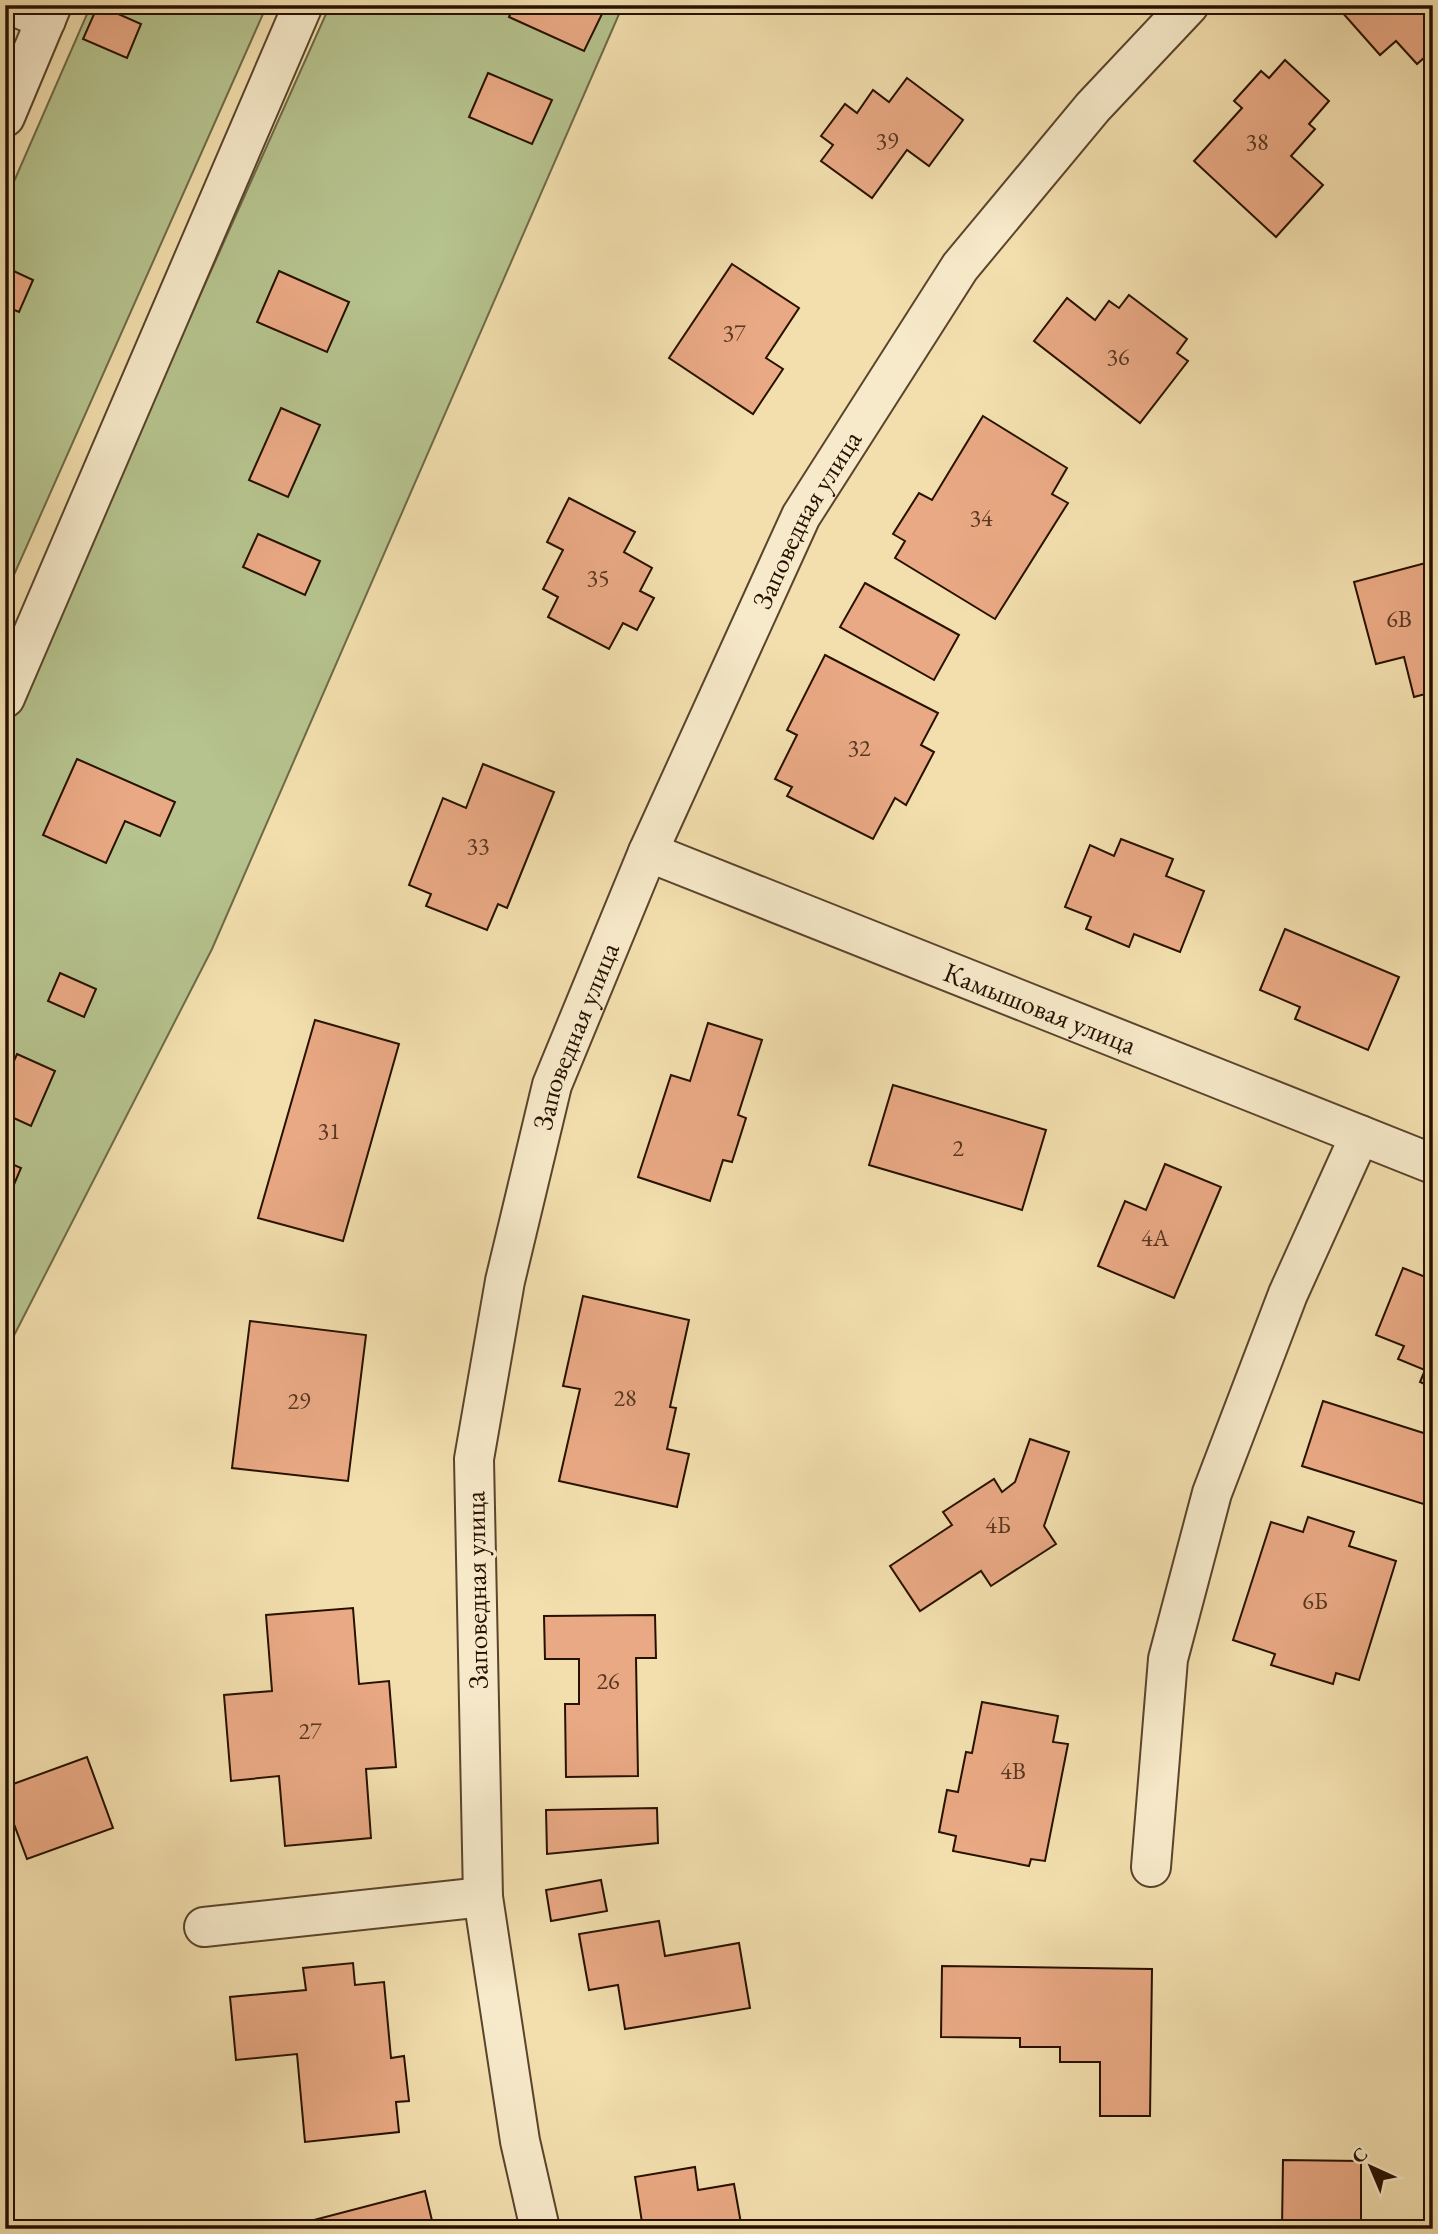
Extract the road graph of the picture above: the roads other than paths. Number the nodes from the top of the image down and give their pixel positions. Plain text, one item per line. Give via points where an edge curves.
1 (11, 5) edge
2 (303, 5) edge
3 (1189, 5) edge
4 (49, 12) edge
5 (5, 117) edge
6 (5, 698) edge
7 (648, 852) junction
8 (1360, 1135) junction
9 (1433, 1164) edge
10 (1151, 1867) dead end
11 (483, 1897) junction
12 (204, 1927) dead end
13 (540, 2229) edge

1 - 4 street
2 - 6 street
3 - 7 street, Заповедная улица via 1093,107 960,267 801,516
4 - 5 street
7 - 8 street, Камышовая улица
7 - 11 street, Заповедная улица via 552,1085 505,1281 474,1460
8 - 9 street, Камышовая улица
8 - 10 street via 1288,1294 1212,1493 1168,1659
11 - 12 street
11 - 13 street, Заповедная улица via 520,2141

